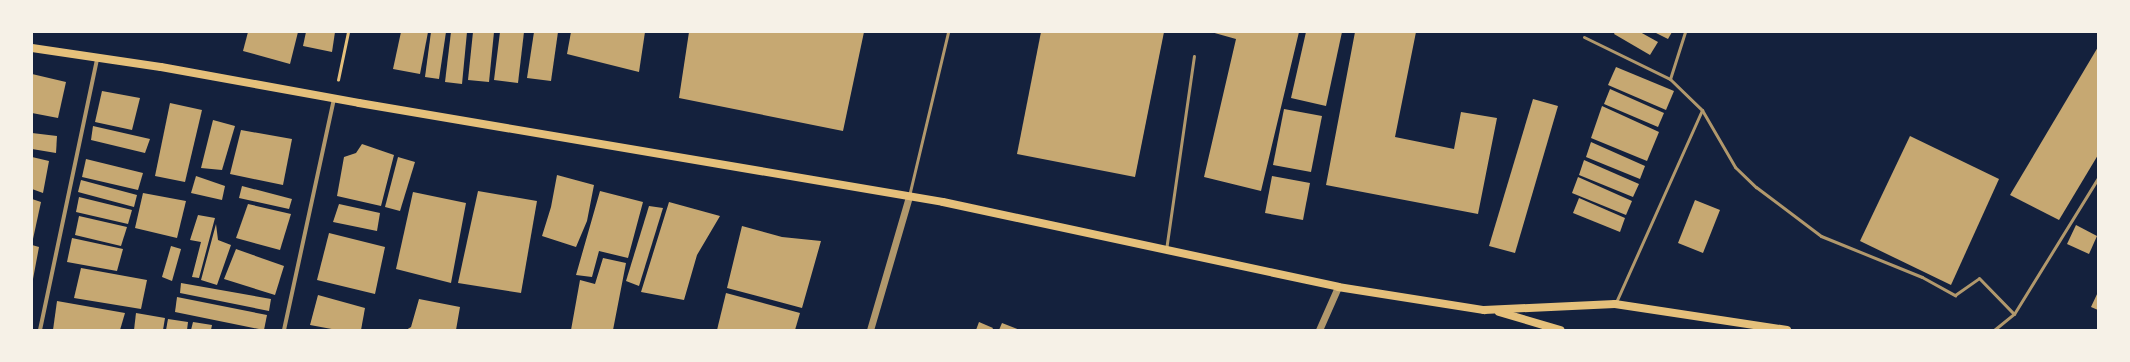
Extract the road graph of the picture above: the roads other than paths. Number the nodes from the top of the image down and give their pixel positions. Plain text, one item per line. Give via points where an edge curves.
1 (948, 32) edge
2 (1685, 32) edge
3 (1584, 37) dead end
4 (32, 48) edge
5 (1194, 56) dead end
6 (97, 59) junction
7 (1670, 79) junction
8 (334, 98) junction
9 (1702, 110) junction
10 (2098, 178) edge
11 (909, 197) junction
12 (1166, 250) junction
13 (1338, 287) junction
14 (1615, 304) junction
15 (1493, 310) junction
16 (2014, 314) junction
17 (40, 330) edge
18 (284, 330) edge
19 (870, 330) edge
20 (1318, 330) edge
21 (1560, 330) edge
22 (1787, 330) edge
23 (1994, 330) edge

1 - 11 lane
2 - 7 lane
3 - 7 lane
4 - 6 main road
5 - 12 lane
6 - 8 main road via 161,67
6 - 17 street
7 - 9 lane
8 - 11 main road
8 - 18 street
9 - 14 lane
9 - 16 lane via 1735,167 1756,187 1821,236 1922,277 1955,295 1979,278
10 - 16 lane
11 - 12 main road
11 - 19 street
12 - 13 main road
13 - 15 main road
13 - 20 street
14 - 15 main road
14 - 22 main road
15 - 21 main road
16 - 23 lane

